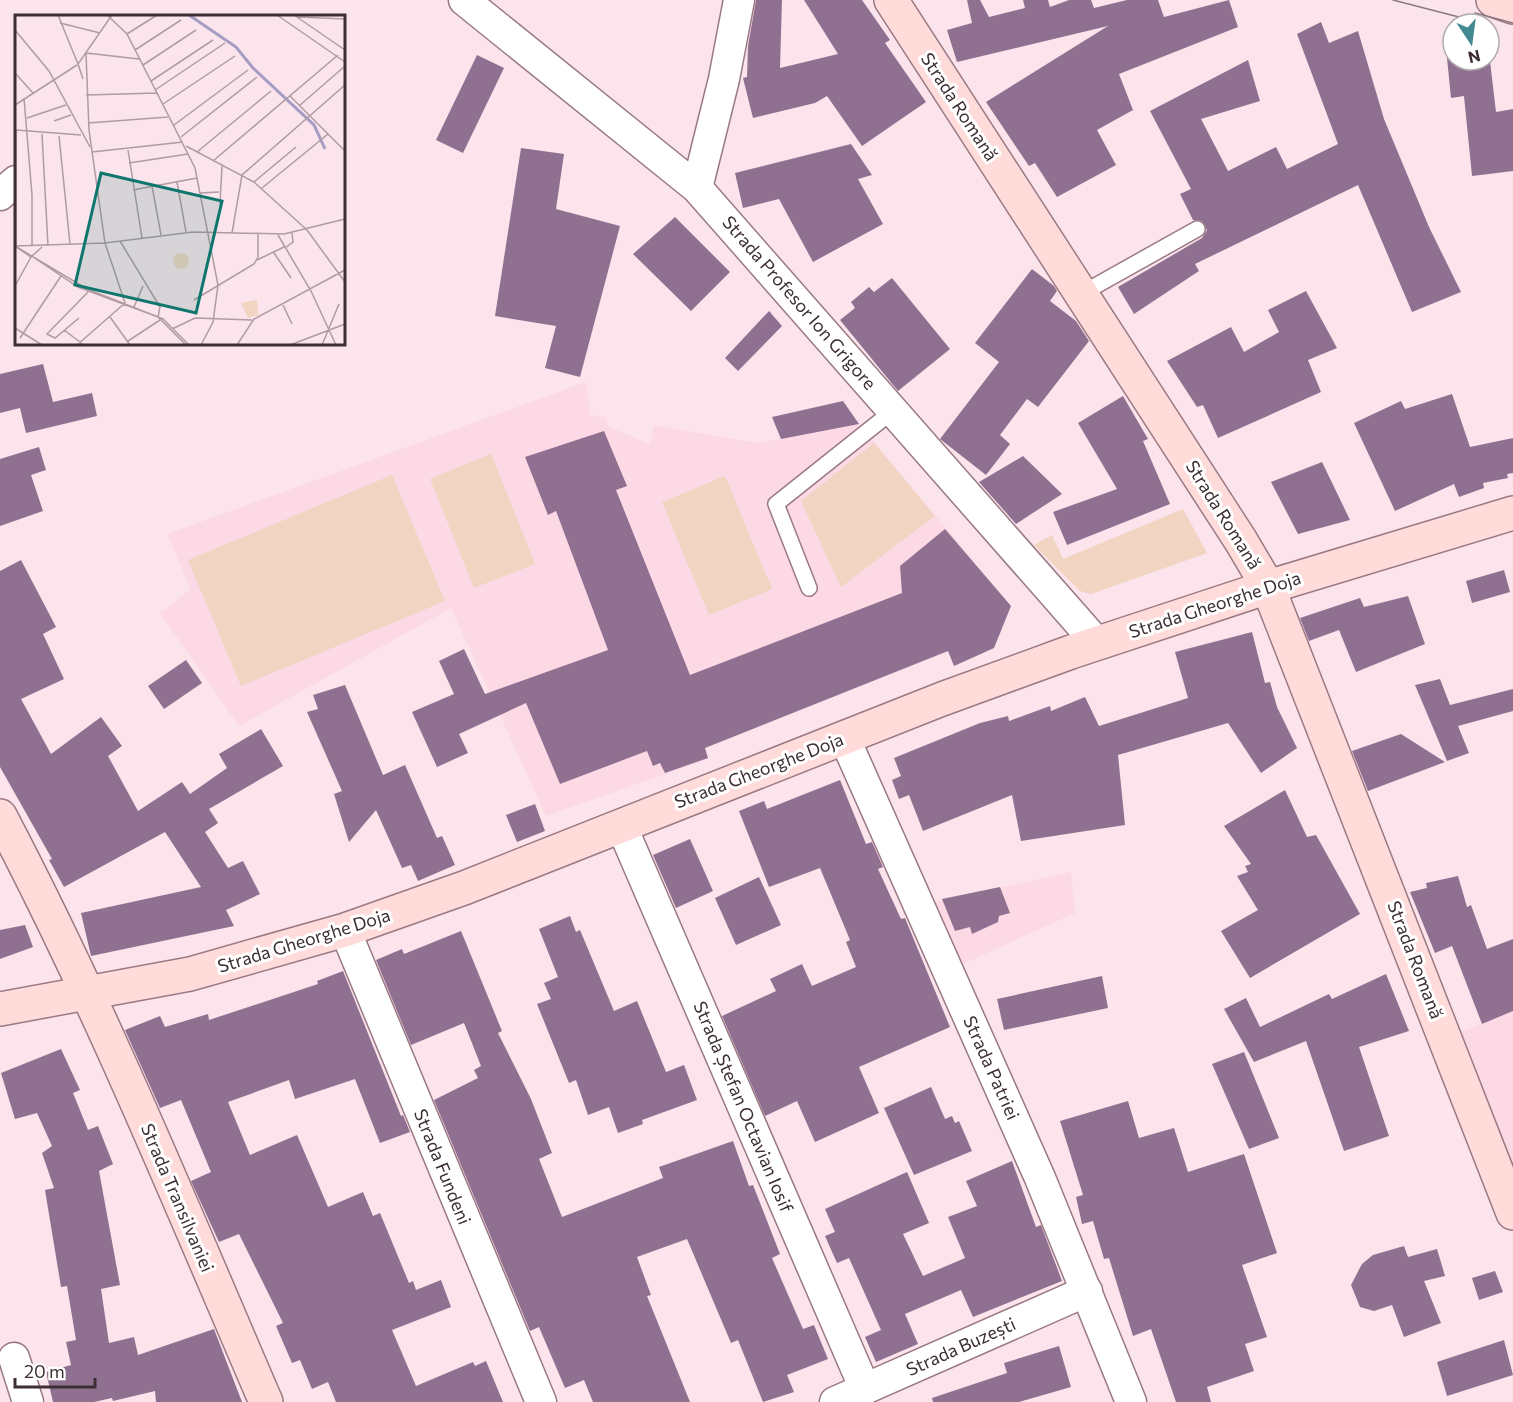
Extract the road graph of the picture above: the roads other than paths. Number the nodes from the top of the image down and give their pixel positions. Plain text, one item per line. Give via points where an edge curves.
1 (464, 0) edge
2 (739, 0) edge
3 (891, 0) edge
4 (1493, 0) edge
5 (1513, 7) edge
6 (15, 183) edge
7 (698, 188) junction
8 (0, 195) edge
9 (1197, 229) dead end
10 (1081, 294) junction
11 (894, 410) junction
12 (1513, 513) edge
13 (1268, 587) junction
14 (809, 588) dead end
15 (1098, 643) junction
16 (844, 737) junction
17 (0, 816) edge
18 (621, 825) junction
19 (345, 930) junction
20 (88, 994) junction
21 (0, 1008) edge
22 (1513, 1213) edge
23 (1087, 1291) junction
24 (14, 1358) dead end
25 (865, 1389) junction
26 (28, 1402) edge
27 (266, 1402) edge
28 (541, 1402) edge
29 (835, 1402) edge
30 (1131, 1402) edge

1 - 7 street, Strada Profesor Ion Grigore
2 - 7 street
3 - 10 main road, Strada Romană
4 - 5 main road
6 - 8 street
7 - 11 street, Strada Profesor Ion Grigore
9 - 10 lane
10 - 13 main road, Strada Romană
11 - 14 lane via 776,504
11 - 15 street, Strada Profesor Ion Grigore
12 - 13 main road, Strada Gheorghe Doja
13 - 15 main road, Strada Gheorghe Doja
13 - 22 main road, Strada Romană
15 - 16 main road, Strada Gheorghe Doja
16 - 18 main road, Strada Gheorghe Doja
16 - 23 street, Strada Patriei
17 - 20 main road, Strada Transilvaniei
18 - 19 main road, Strada Gheorghe Doja via 464,888
18 - 25 street, Strada Ștefan Octavian Iosif
19 - 20 main road, Strada Gheorghe Doja via 221,967
19 - 28 street, Strada Fundeni
20 - 21 main road, Strada Gheorghe Doja
20 - 27 main road, Strada Transilvaniei
23 - 25 street, Strada Buzești
23 - 30 street, Strada Patriei
24 - 26 street
25 - 29 street, Strada Buzești

